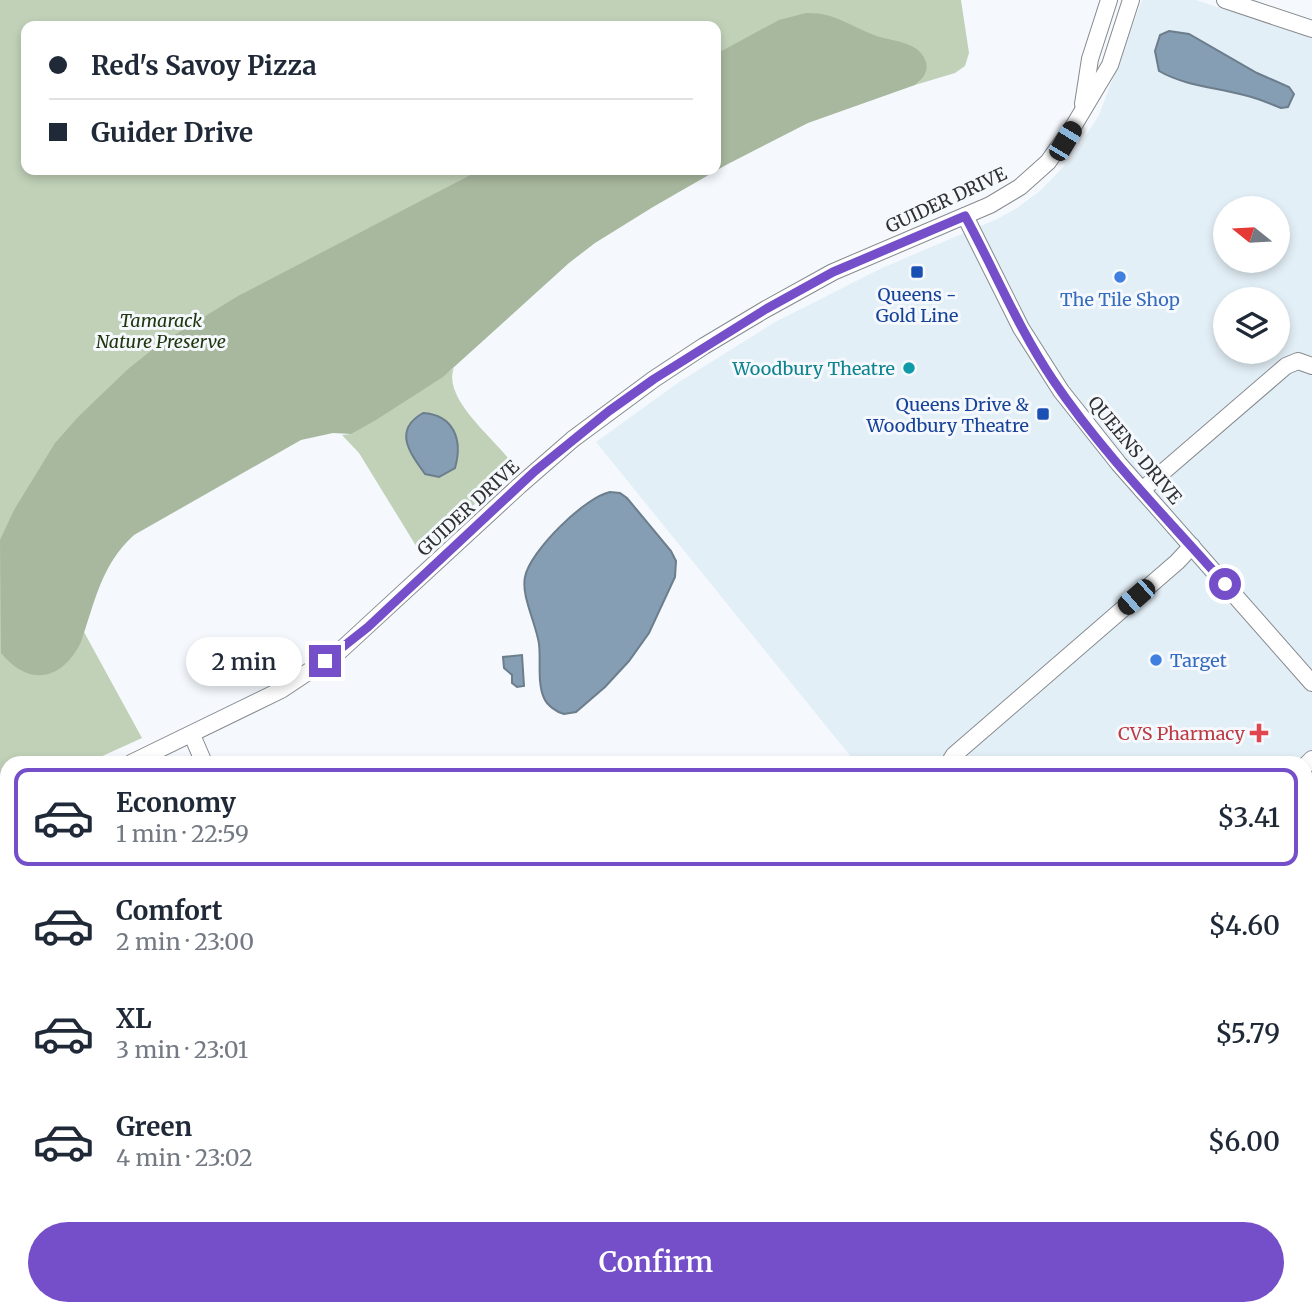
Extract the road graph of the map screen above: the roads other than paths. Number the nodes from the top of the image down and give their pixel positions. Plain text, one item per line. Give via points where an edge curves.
1 (1109, 0) edge
2 (1131, 0) edge
3 (1225, 0) edge
4 (1312, 29) edge
5 (1082, 110) junction
6 (965, 216) junction
7 (1312, 366) edge
8 (1143, 490) junction
9 (1192, 546) junction
10 (1312, 683) edge
11 (192, 735) junction
12 (152, 756) edge
13 (201, 756) edge
14 (953, 756) edge

1 - 5 street, GUIDER DRIVE via 1090,59
2 - 5 street, GUIDER DRIVE via 1110,65
3 - 4 street
5 - 6 street, GUIDER DRIVE via 1065,141 1030,179
6 - 8 street, QUEENS DRIVE via 1021,328 1053,380
6 - 11 street, GUIDER DRIVE via 833,272 654,379 535,471 341,650 281,690
7 - 8 street via 1297,361 1286,366
8 - 9 street, QUEENS DRIVE
9 - 10 street, QUEENS DRIVE
9 - 14 street
11 - 12 street, GUIDER DRIVE
11 - 13 street

